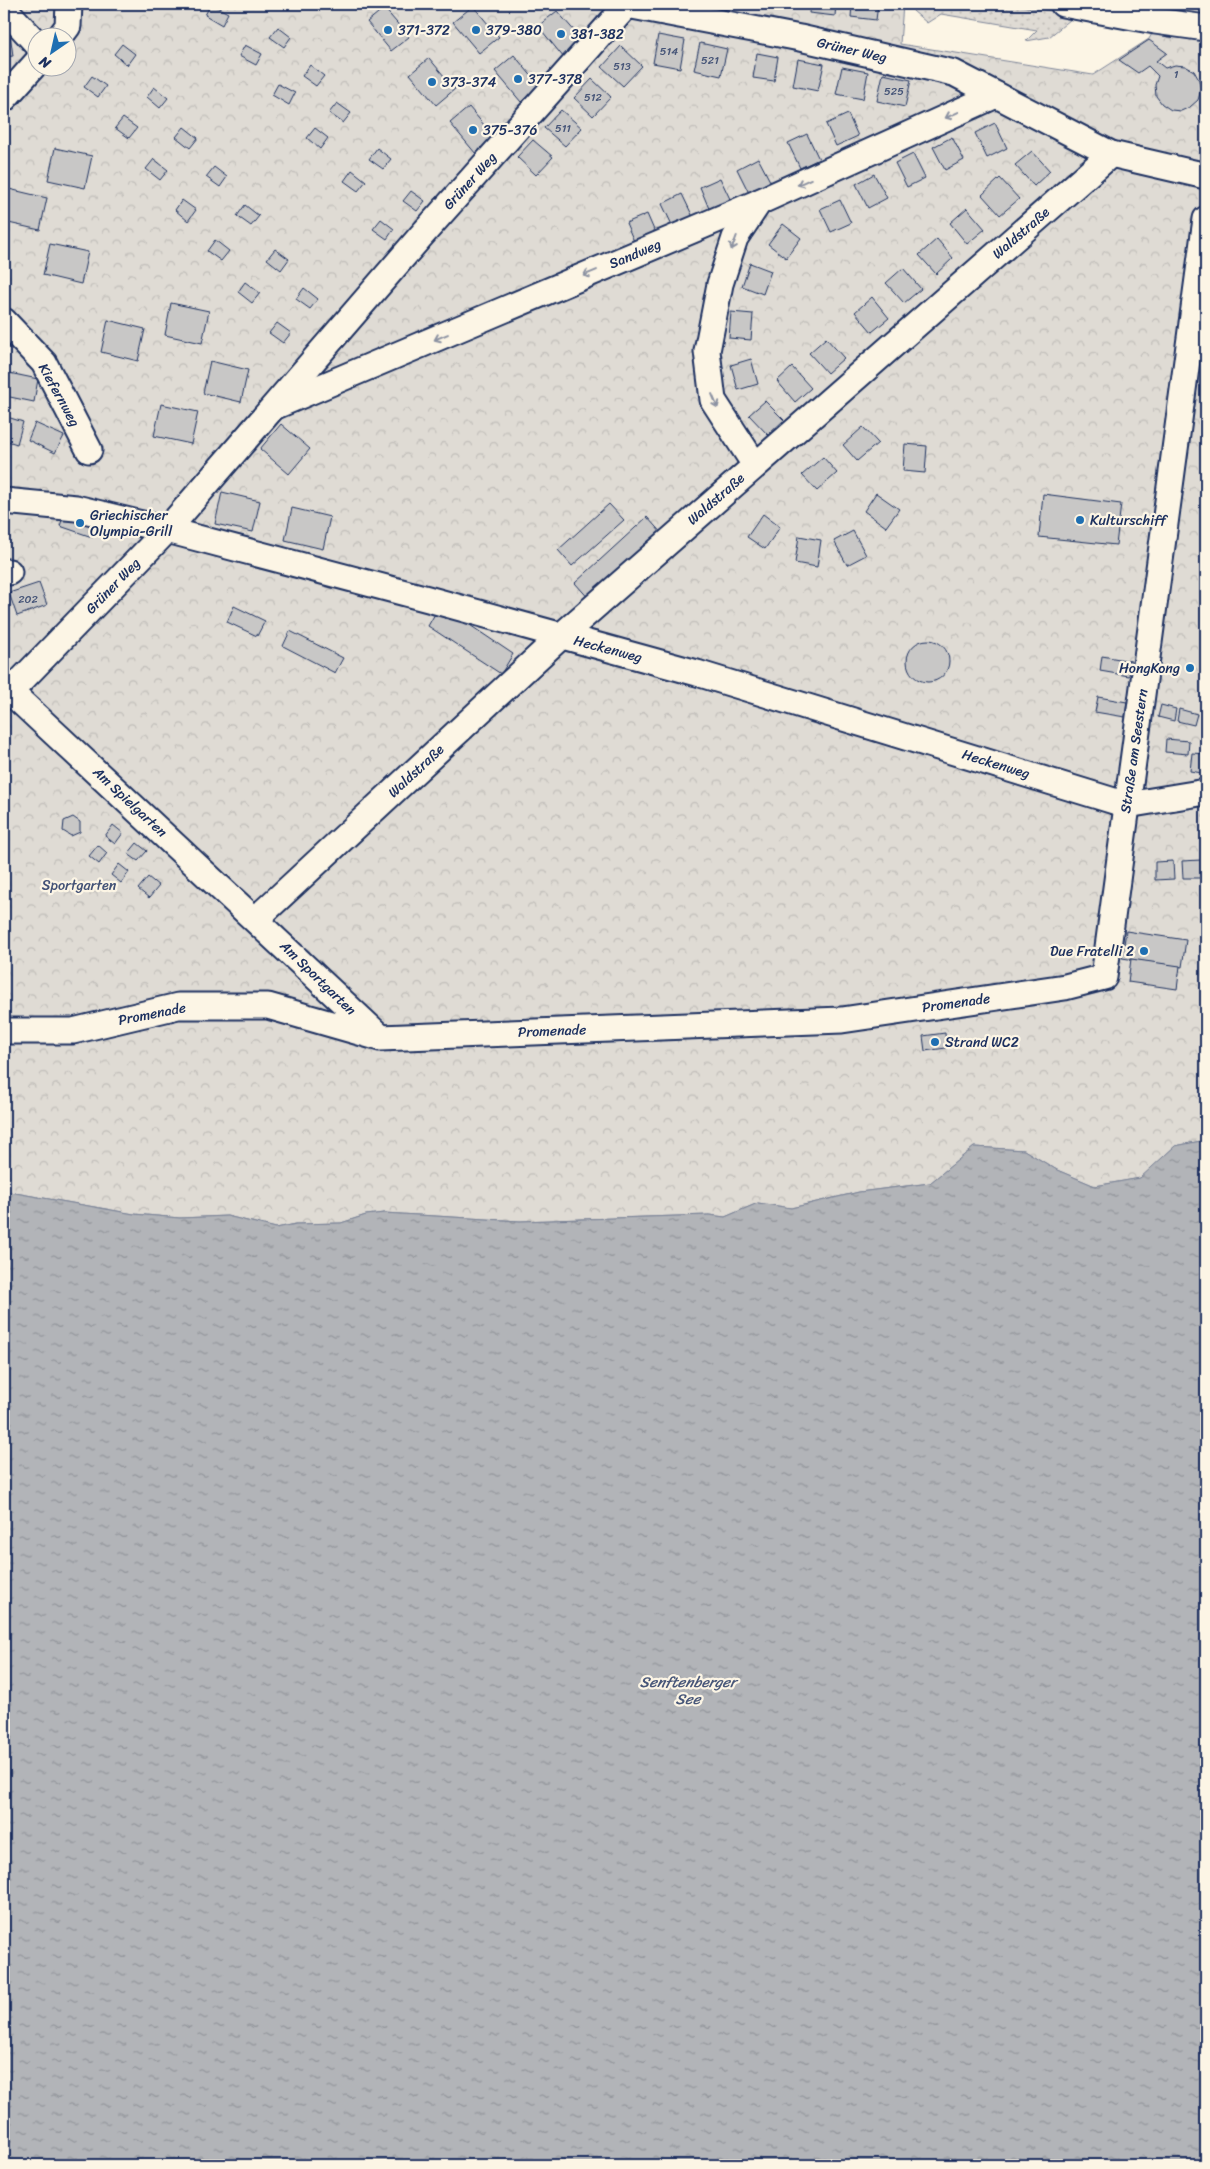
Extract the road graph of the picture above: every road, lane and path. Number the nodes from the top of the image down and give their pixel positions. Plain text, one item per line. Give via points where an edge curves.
1 (69, 4) edge
2 (1063, 4) edge
3 (4, 8) edge
4 (66, 28) edge
5 (1206, 28) edge
6 (28, 34) edge
7 (28, 72) edge
8 (996, 95) junction
9 (4, 99) edge
10 (1111, 154) junction
11 (1206, 176) edge
12 (759, 202) junction
13 (1206, 225) edge
14 (4, 321) edge
15 (271, 408) junction
16 (89, 450) dead end
17 (755, 465) junction
18 (4, 501) edge
19 (167, 530) junction
20 (561, 636) junction
21 (7, 688) edge
22 (1206, 792) edge
23 (1127, 805) junction
24 (256, 919) junction
25 (1104, 977) joint
26 (4, 1031) edge
27 (380, 1038) junction

1 - 4 street
2 - 5 street
3 - 6 street
7 - 9 street
8 - 10 street, Grüner Weg
8 -> 12 street, Sandweg
8 - 15 street, Grüner Weg via 954,73 800,38 627,5
10 - 11 street
10 - 17 street, Waldstraße
12 -> 15 street, Sandweg
12 -> 17 street via 735,238 720,284 707,351 713,400
13 - 23 street, Straße am Seestern
14 - 16 street, Kiefernweg via 44,363
15 - 19 street, Grüner Weg
17 - 20 street, Waldstraße
18 - 19 street, Heckenweg via 76,508
19 - 20 street, Heckenweg
19 - 21 street, Grüner Weg
20 - 23 street, Heckenweg via 697,673
20 - 24 street, Waldstraße
21 - 24 street, Am Spielgarten
22 - 23 street, Heckenweg
23 - 25 street, Straße am Seestern
24 - 27 street, Am Sportgarten
25 - 27 street, Promenade via 1064,987 842,1020
26 - 27 street, Promenade via 73,1031 178,1006 268,1006

